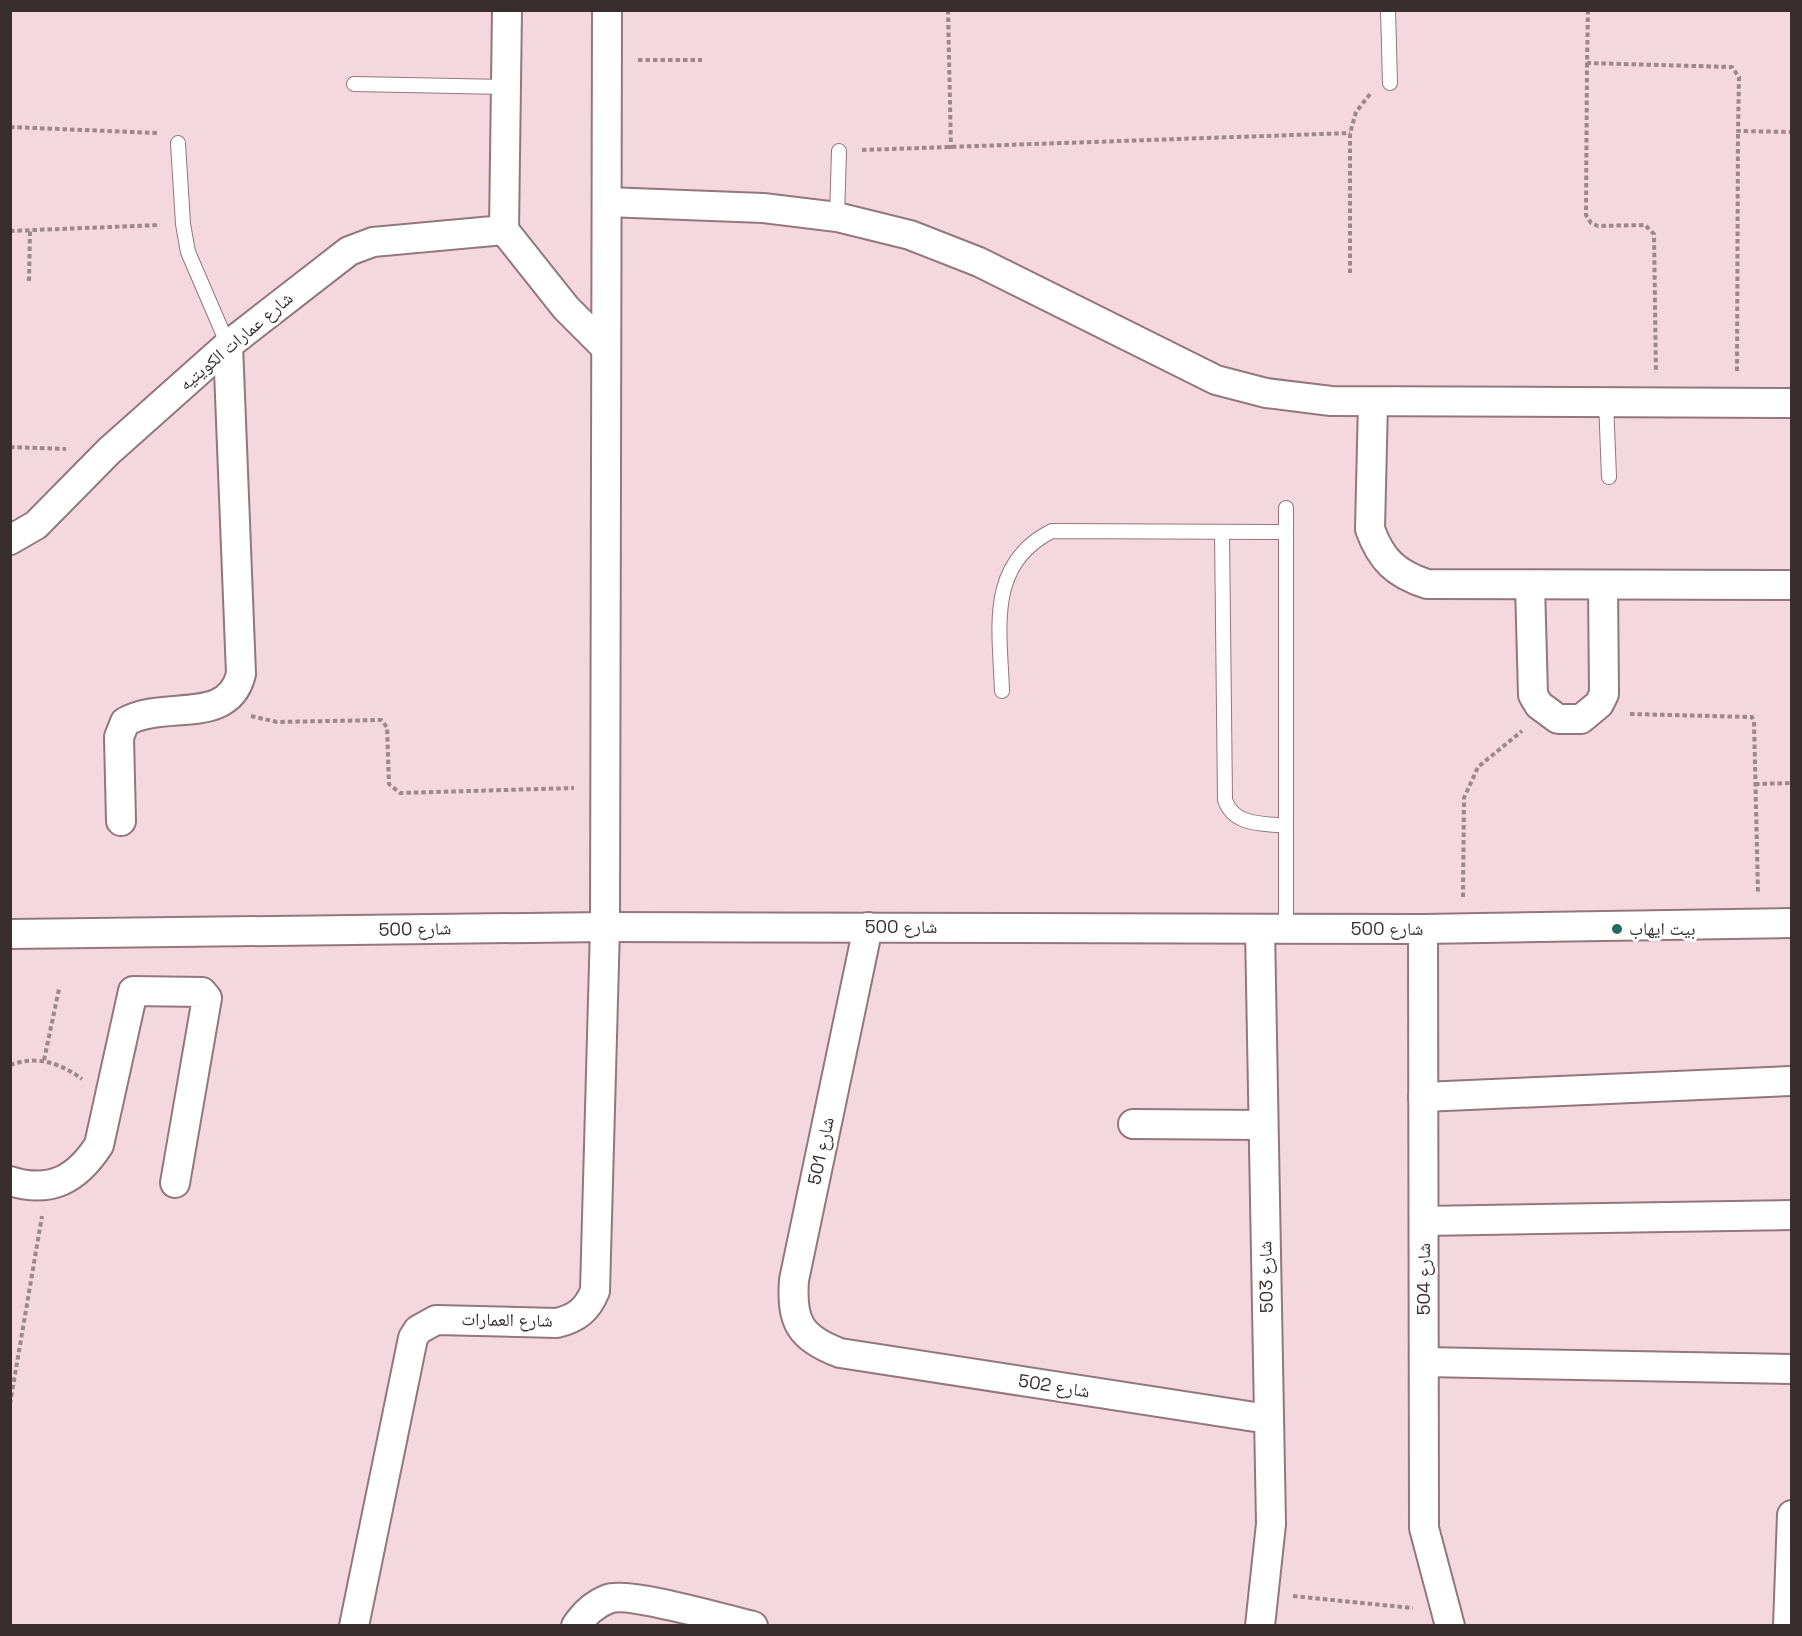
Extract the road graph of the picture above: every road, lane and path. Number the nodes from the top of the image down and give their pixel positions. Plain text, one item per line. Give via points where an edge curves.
1 (507, 10) edge
2 (607, 10) edge
3 (948, 10) edge
4 (1388, 10) edge
5 (1588, 10) edge
6 (607, 60) junction
7 (702, 60) dead end
8 (1587, 63) junction
9 (1390, 83) joint
10 (354, 84) dead end
11 (506, 87) junction
12 (10, 127) edge
13 (1738, 131) junction
14 (1791, 132) edge
15 (1350, 134) junction
16 (178, 143) joint
17 (951, 149) junction
18 (839, 151) joint
19 (607, 202) junction
20 (837, 217) junction
21 (183, 224) junction
22 (504, 230) junction
23 (10, 231) edge
24 (30, 231) junction
25 (1350, 273) dead end
26 (29, 281) dead end
27 (228, 345) junction
28 (606, 348) junction
29 (1606, 401) junction
30 (1656, 401) junction
31 (1373, 402) junction
32 (1737, 402) junction
33 (1791, 403) edge
34 (10, 447) edge
35 (109, 451) junction
36 (1609, 477) dead end
37 (1286, 508) dead end
38 (1222, 531) junction
39 (1286, 532) junction
40 (10, 540) edge
41 (1530, 585) junction
42 (1603, 585) junction
43 (1791, 585) edge
44 (1002, 691) dead end
45 (216, 707) junction
46 (1591, 713) junction
47 (1547, 714) junction
48 (1791, 783) edge
49 (1755, 784) junction
50 (605, 787) junction
51 (121, 821) dead end
52 (1286, 826) junction
53 (1791, 923) edge
54 (1759, 924) junction
55 (605, 927) junction
56 (868, 927) junction
57 (1463, 928) junction
58 (1273, 929) junction
59 (1423, 929) junction
60 (10, 934) edge
61 (58, 989) dead end
62 (44, 1060) junction
63 (10, 1065) edge
64 (1791, 1081) edge
65 (1423, 1097) junction
66 (104, 1118) junction
67 (1133, 1124) dead end
68 (1263, 1125) junction
69 (10, 1181) edge
70 (176, 1183) dead end
71 (48, 1186) junction
72 (1791, 1215) edge
73 (1424, 1221) junction
74 (840, 1353) joint
75 (1424, 1362) junction
76 (1791, 1369) edge
77 (10, 1404) edge
78 (1268, 1419) junction
79 (1791, 1515) edge
80 (1265, 1593) junction
81 (1448, 1618) edge
82 (354, 1626) edge
83 (576, 1626) edge
84 (753, 1626) edge
85 (1260, 1626) edge
86 (1788, 1626) edge

1 - 11 street
2 - 6 street, شارع العمارات
3 - 17 path
4 - 9 lane
5 - 8 path
6 - 7 path
6 - 19 street, شارع العمارات
8 - 13 path via 1732,66 1739,76
8 - 30 path via 1586,215 1598,226 1645,225 1654,234
9 - 15 path via 1370,93 1356,112
10 - 11 lane
11 - 22 street
12 - 16 path via 170,134
13 - 14 path
13 - 32 path
15 - 17 path
15 - 25 path
16 - 21 lane
17 - 18 path
18 - 20 lane
19 - 20 street via 762,208
19 - 28 street, شارع العمارات
20 - 31 street via 910,235 980,262 1216,380 1266,393
21 - 24 path
21 - 27 lane via 188,252
22 - 27 street, شارع عمارات الكويتيه via 373,242 350,251
22 - 28 street via 566,308
23 - 24 path
24 - 26 path
27 - 35 street, شارع عمارات الكويتيه
27 - 45 street via 241,674 233,694
28 - 50 street, شارع العمارات
29 - 30 street
29 - 31 street
29 - 36 lane
30 - 32 street
31 - 41 street via 1370,529 1377,549 1390,566 1407,578 1426,584
32 - 33 street
34 - 35 path
35 - 40 street, شارع عمارات الكويتيه via 36,525
37 - 39 lane
38 - 39 lane
38 - 44 lane via 1052,531 1038,538 1017,558 1001,593
38 - 52 lane via 1225,800 1240,820
39 - 52 lane
41 - 42 street
41 - 47 street via 1533,695
42 - 43 street
42 - 46 street via 1604,694
45 - 50 path via 277,722 381,720 387,727 389,784 400,793
45 - 51 street via 154,711 125,722 119,737
46 - 47 street via 1569,720
46 - 49 path via 1752,717
47 - 57 path via 1504,743 1478,767 1464,798
48 - 49 path
49 - 54 path
50 - 55 street, شارع العمارات
52 - 58 lane
53 - 54 street, شارع 500
54 - 57 street, شارع 500
55 - 56 street, شارع 500
55 - 60 street, شارع 500
55 - 82 street, شارع العمارات via 595,1291 585,1308 569,1320 436,1320 412,1338
56 - 58 street, شارع 500
56 - 74 street, شارع 501 via 792,1304 800,1327 817,1345
57 - 59 street, شارع 500
58 - 59 street, شارع 500
58 - 68 street, شارع 503
59 - 65 street, شارع 504
61 - 62 path
62 - 63 path
62 - 66 path via 65,1067 83,1080 97,1097
64 - 65 street
65 - 73 street, شارع 504
66 - 70 street via 133,991 206,994
66 - 71 street via 99,1145 87,1164 69,1178
67 - 68 street
68 - 78 street, شارع 503
69 - 71 street via 25,1186
71 - 77 path
72 - 73 street
73 - 75 street, شارع 504
74 - 78 street, شارع 502
75 - 76 street
75 - 81 street, شارع 504 via 1424,1528
78 - 80 street, شارع 503 via 1271,1524
79 - 86 street
80 - 81 path
80 - 85 street, شارع 503
83 - 84 street via 590,1609 609,1598 636,1599

